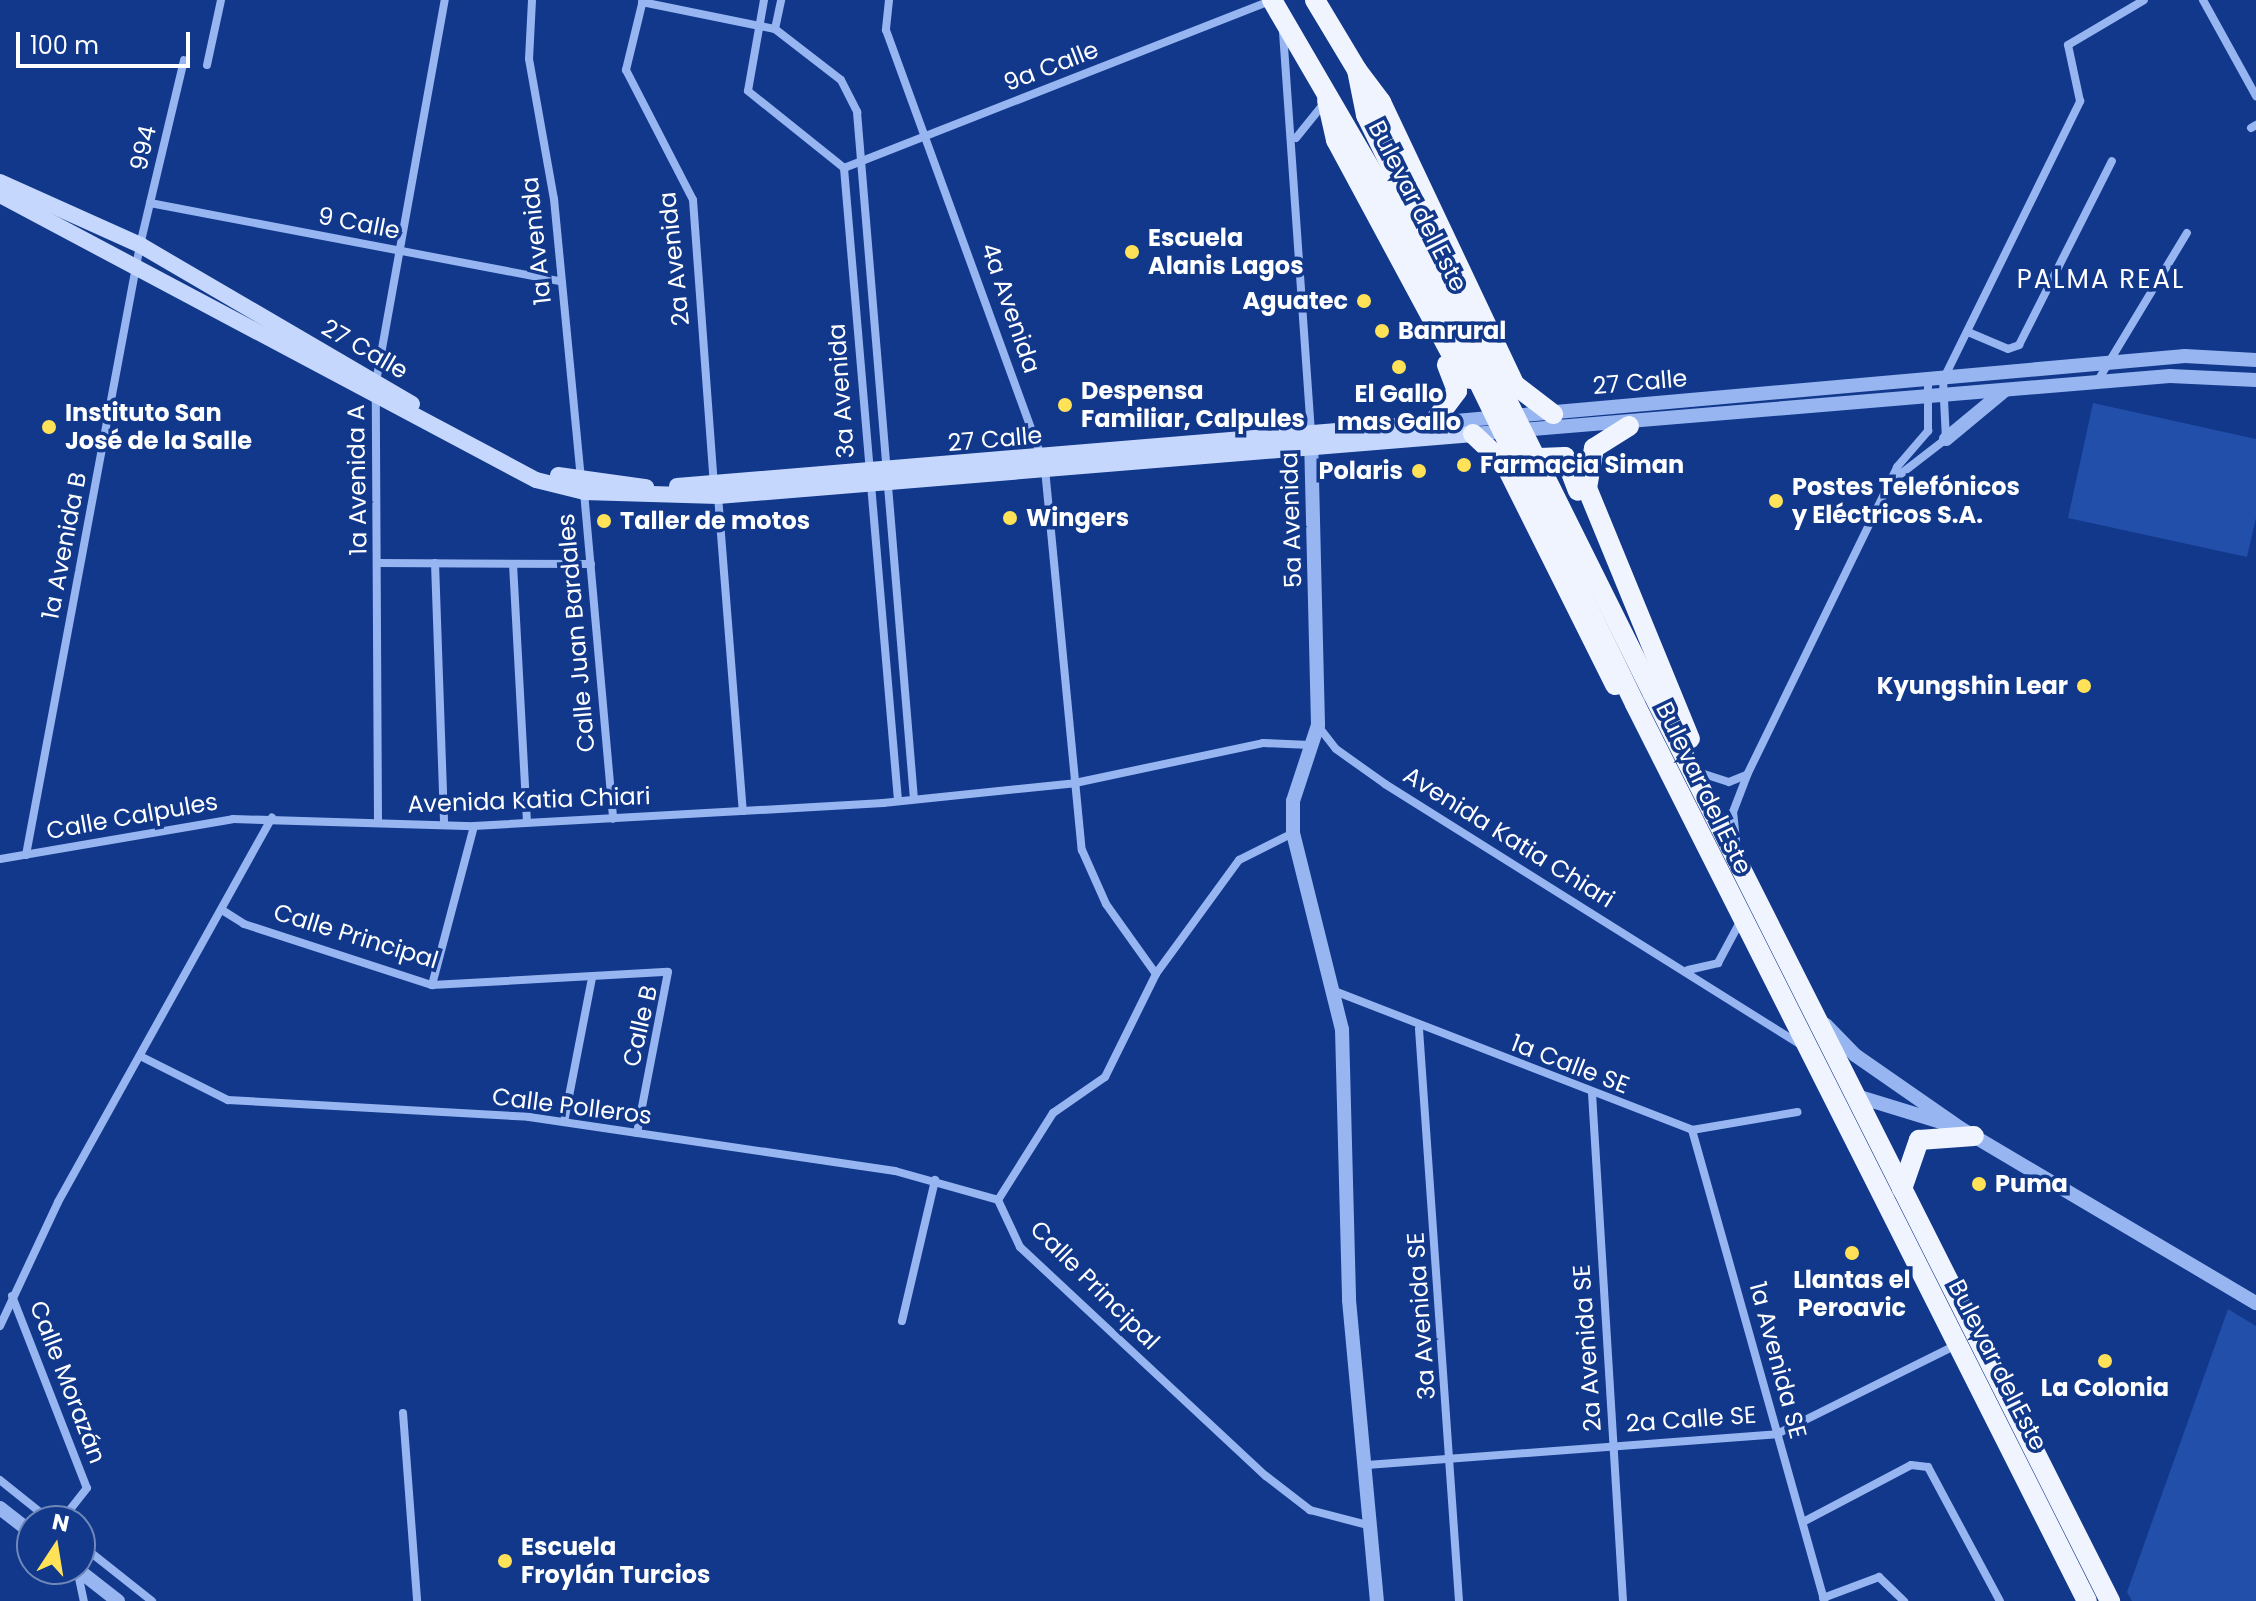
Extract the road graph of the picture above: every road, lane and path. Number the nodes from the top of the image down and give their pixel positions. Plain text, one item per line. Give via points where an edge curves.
1 (221, 0) edge
2 (445, 0) edge
3 (532, 0) edge
4 (764, 0) edge
5 (781, 0) edge
6 (889, 0) edge
7 (1272, 0) edge
8 (1315, 0) edge
9 (2144, 0) edge
10 (2203, 0) edge
11 (642, 1) edge
12 (759, 26) junction
13 (1283, 27) junction
14 (775, 29) junction
15 (184, 60) dead end
16 (207, 65) dead end
17 (1357, 70) junction
18 (2256, 96) edge
19 (1327, 100) junction
20 (928, 135) junction
21 (1296, 139) junction
22 (2112, 161) dead end
23 (860, 164) junction
24 (844, 168) junction
25 (0, 182) edge
26 (0, 195) edge
27 (150, 203) junction
28 (1406, 215) junction
29 (2187, 233) dead end
30 (140, 245) junction
31 (400, 251) junction
32 (137, 264) junction
33 (560, 281) junction
34 (1430, 316) junction
35 (1968, 332) junction
36 (1500, 357) junction
37 (2252, 359) edge
38 (2108, 364) junction
39 (2237, 378) junction
40 (1943, 380) junction
41 (2256, 380) edge
42 (1928, 382) junction
43 (2097, 382) junction
44 (376, 389) junction
45 (2005, 390) junction
46 (1946, 398) junction
47 (1929, 399) junction
48 (1553, 414) junction
49 (1433, 423) junction
50 (1629, 426) junction
51 (1473, 434) junction
52 (1946, 439) junction
53 (1311, 446) junction
54 (1044, 466) junction
55 (877, 479) junction
56 (1889, 483) junction
57 (583, 485) junction
58 (716, 490) junction
59 (1525, 507) junction
60 (377, 563) junction
61 (435, 563) junction
62 (513, 564) junction
63 (591, 564) junction
64 (1631, 598) junction
65 (1318, 725) junction
66 (1310, 745) junction
67 (1704, 774) junction
68 (1747, 775) junction
69 (1075, 783) junction
70 (914, 799) junction
71 (898, 801) junction
72 (743, 811) junction
73 (272, 817) junction
74 (613, 819) junction
75 (378, 823) junction
76 (527, 823) junction
77 (444, 825) junction
78 (474, 826) junction
79 (1293, 833) junction
80 (1736, 840) junction
81 (26, 855) junction
82 (0, 859) edge
83 (1711, 861) junction
84 (1743, 872) junction
85 (222, 910) junction
86 (1740, 922) junction
87 (1688, 970) junction
88 (1156, 974) junction
89 (671, 975) joint
90 (592, 978) junction
91 (432, 985) junction
92 (1337, 992) junction
93 (1815, 1012) junction
94 (1419, 1029) junction
95 (1807, 1049) junction
96 (144, 1058) junction
97 (1825, 1087) junction
98 (1592, 1093) junction
99 (1856, 1096) junction
100 (1797, 1112) dead end
101 (564, 1122) junction
102 (1692, 1130) junction
103 (1967, 1132) junction
104 (637, 1133) junction
105 (935, 1180) junction
106 (1902, 1189) junction
107 (998, 1200) junction
108 (1884, 1200) junction
109 (12, 1295) junction
110 (2256, 1303) edge
111 (1963, 1312) junction
112 (902, 1321) dead end
113 (0, 1326) edge
114 (1959, 1344) junction
115 (403, 1413) dead end
116 (1777, 1434) junction
117 (1613, 1445) junction
118 (1451, 1458) junction
119 (1367, 1465) junction
120 (0, 1480) edge
121 (31, 1505) edge
122 (74, 1505) edge
123 (0, 1508) edge
124 (16, 1520) edge
125 (1803, 1522) junction
126 (1371, 1526) junction
127 (96, 1557) edge
128 (96, 1584) edge
129 (1824, 1600) edge
130 (118, 1601) edge
131 (152, 1601) edge
132 (417, 1601) edge
133 (1377, 1601) edge
134 (1459, 1601) edge
135 (1623, 1601) edge
136 (1904, 1601) edge
137 (2000, 1601) edge
138 (2087, 1601) edge
139 (2110, 1601) edge

1 - 16 street
2 - 31 street, 1a Avenida A
3 - 33 street, 1a Avenida via 529,59 554,199
4 - 12 street
5 - 14 street
6 - 20 street, 4a Avenida via 886,30
7 - 13 highway, Bulevar del Este
7 - 20 street, 9a Calle
8 - 17 highway, Bulevar del Este
9 - 35 street via 2068,45 2080,101
10 - 18 street
11 - 12 street, 3a Avenida
11 - 58 street, 2a Avenida via 626,70 693,200
12 - 14 street, 3a Avenida
12 - 24 street via 747,73 753,101
13 - 19 highway, Bulevar del Este
13 - 21 street, 5a Avenida
14 - 23 street, 3a Avenida via 841,80 857,112
15 - 27 street, 994
17 - 28 highway, Bulevar del Este via 1366,115
17 - 36 highway via 1381,102
19 - 21 street
19 - 28 highway, Bulevar del Este
19 - 34 highway via 1336,140
20 - 23 street, 9a Calle
20 - 54 street, 4a Avenida
21 - 53 street, 5a Avenida
22 - 35 street via 2019,345 2008,349
23 - 24 street, 9a Calle
23 - 55 street, 3a Avenida
24 - 55 street, 3a Avenida
25 - 30 main road, 27 Calle
26 - 32 main road, 27 Calle
27 - 30 street, 994
27 - 31 street, 9 Calle
28 - 83 highway, Bulevar del Este, bridge
28 - 84 highway, Bulevar del Este, bridge
29 - 38 street
30 - 32 street, 1a Avenida B
30 - 44 main road, 27 Calle
31 - 33 street, 9 Calle
31 - 44 street, 1a Avenida A
32 - 44 main road, 27 Calle
32 - 81 street, 1a Avenida B
33 - 57 street, 1a Avenida
34 - 36 highway via 1469,382 1491,381
34 - 49 highway via 1457,391
35 - 40 street
36 - 48 highway via 1522,392
37 - 38 street, 27 Calle
37 - 39 street
38 - 40 street, 27 Calle
38 - 43 street
39 - 41 street, 27 Calle
39 - 43 street, 27 Calle
40 - 42 street, 27 Calle
40 - 46 street
42 - 47 street
42 - 48 street, 27 Calle
43 - 45 street, 27 Calle
44 - 57 main road, 27 Calle via 540,471
44 - 60 street, 1a Avenida A
45 - 46 street, 27 Calle
45 - 52 street
46 - 47 street, 27 Calle
46 - 52 street
47 - 50 street, 27 Calle
47 - 56 street via 1928,431
48 - 49 street, 27 Calle
49 - 53 main road, 27 Calle
50 - 51 street, 27 Calle
50 - 64 highway via 1599,442 1585,480
51 - 53 main road, 27 Calle
51 - 59 highway via 1498,452
52 - 56 street
53 - 54 main road, 27 Calle
53 - 65 street, 5a Avenida
54 - 55 main road, 27 Calle
54 - 69 street, 4a Avenida
55 - 58 main road, 27 Calle
55 - 70 street, 3a Avenida
55 - 71 street, 3a Avenida
56 - 68 street
57 - 58 main road, 27 Calle
57 - 63 street, Calle Juan Bardales
58 - 72 street, 2a Avenida
59 - 64 highway via 1529,466 1550,455 1569,460 1580,497
59 - 83 highway
60 - 61 street
60 - 75 street, 1a Avenida A
61 - 62 street
61 - 77 street
62 - 63 street
62 - 76 street
63 - 74 street, Calle Juan Bardales
64 - 67 highway
65 - 66 street
65 - 87 street, Avenida Katia Chiari via 1336,749 1385,784
66 - 69 street, Avenida Katia Chiari via 1263,743
66 - 79 street via 1293,801
67 - 68 street via 1729,782
67 - 80 highway
68 - 80 street via 1733,812
69 - 70 street, Avenida Katia Chiari
69 - 88 street, 4a Avenida via 1092,878
70 - 71 street, Avenida Katia Chiari
71 - 72 street, Avenida Katia Chiari
72 - 74 street, Avenida Katia Chiari
73 - 75 street, Avenida Katia Chiari
73 - 81 street, Calle Calpules
73 - 85 street
74 - 76 street, Avenida Katia Chiari
75 - 77 street, Avenida Katia Chiari
76 - 78 street, Avenida Katia Chiari
77 - 78 street, Avenida Katia Chiari
78 - 91 street
79 - 88 street via 1249,849
79 - 92 street
80 - 84 highway
81 - 82 street, Calle Calpules
83 - 86 highway, Bulevar del Este
84 - 93 highway, Bulevar del Este
85 - 91 street, Calle Principal via 244,924
85 - 96 street
86 - 87 street via 1718,963
86 - 95 highway, Bulevar del Este
87 - 95 street, Avenida Katia Chiari
88 - 107 street via 1105,1077 1053,1113
89 - 90 street, Calle Principal via 662,970
89 - 104 street, Calle B
90 - 91 street, Calle Principal
90 - 101 street
92 - 94 street, 1a Calle SE
92 - 119 street via 1349,1300
93 - 99 highway, Bulevar del Este
93 - 103 street via 1855,1055
94 - 98 street, 1a Calle SE
94 - 118 street, 3a Avenida SE
95 - 97 highway, Bulevar del Este
96 - 101 street, Calle Polleros via 228,1100
96 - 109 street
97 - 99 street
97 - 108 highway, Bulevar del Este
98 - 102 street, 1a Calle SE
98 - 117 street, 2a Avenida SE
99 - 103 street
99 - 106 highway, Bulevar del Este
100 - 102 street
101 - 104 street, Calle Polleros
102 - 116 street, 1a Avenida SE
103 - 106 highway via 1919,1140
103 - 110 street
104 - 105 street, Calle Polleros
105 - 107 street, Calle Polleros
105 - 112 street
106 - 111 highway, Bulevar del Este
107 - 126 street, Calle Principal via 1020,1247 1266,1476 1310,1510
108 - 111 highway via 1951,1312
108 - 114 highway, Bulevar del Este
109 - 113 street
109 - 122 street, Calle Morazán via 87,1488
111 - 139 highway, Bulevar del Este
114 - 116 street, 2a Calle SE
114 - 138 highway, Bulevar del Este
115 - 132 street
116 - 117 street, 2a Calle SE
116 - 125 street, 1a Avenida SE
117 - 118 street, 2a Calle SE
117 - 135 street, 2a Avenida SE
118 - 119 street, 2a Calle SE
118 - 134 street, 3a Avenida SE
119 - 126 street
120 - 121 street
123 - 124 street
125 - 129 street, 1a Avenida SE
125 - 137 street via 1911,1465 1928,1467
126 - 133 street
127 - 131 street
128 - 130 street
129 - 136 street via 1879,1577

